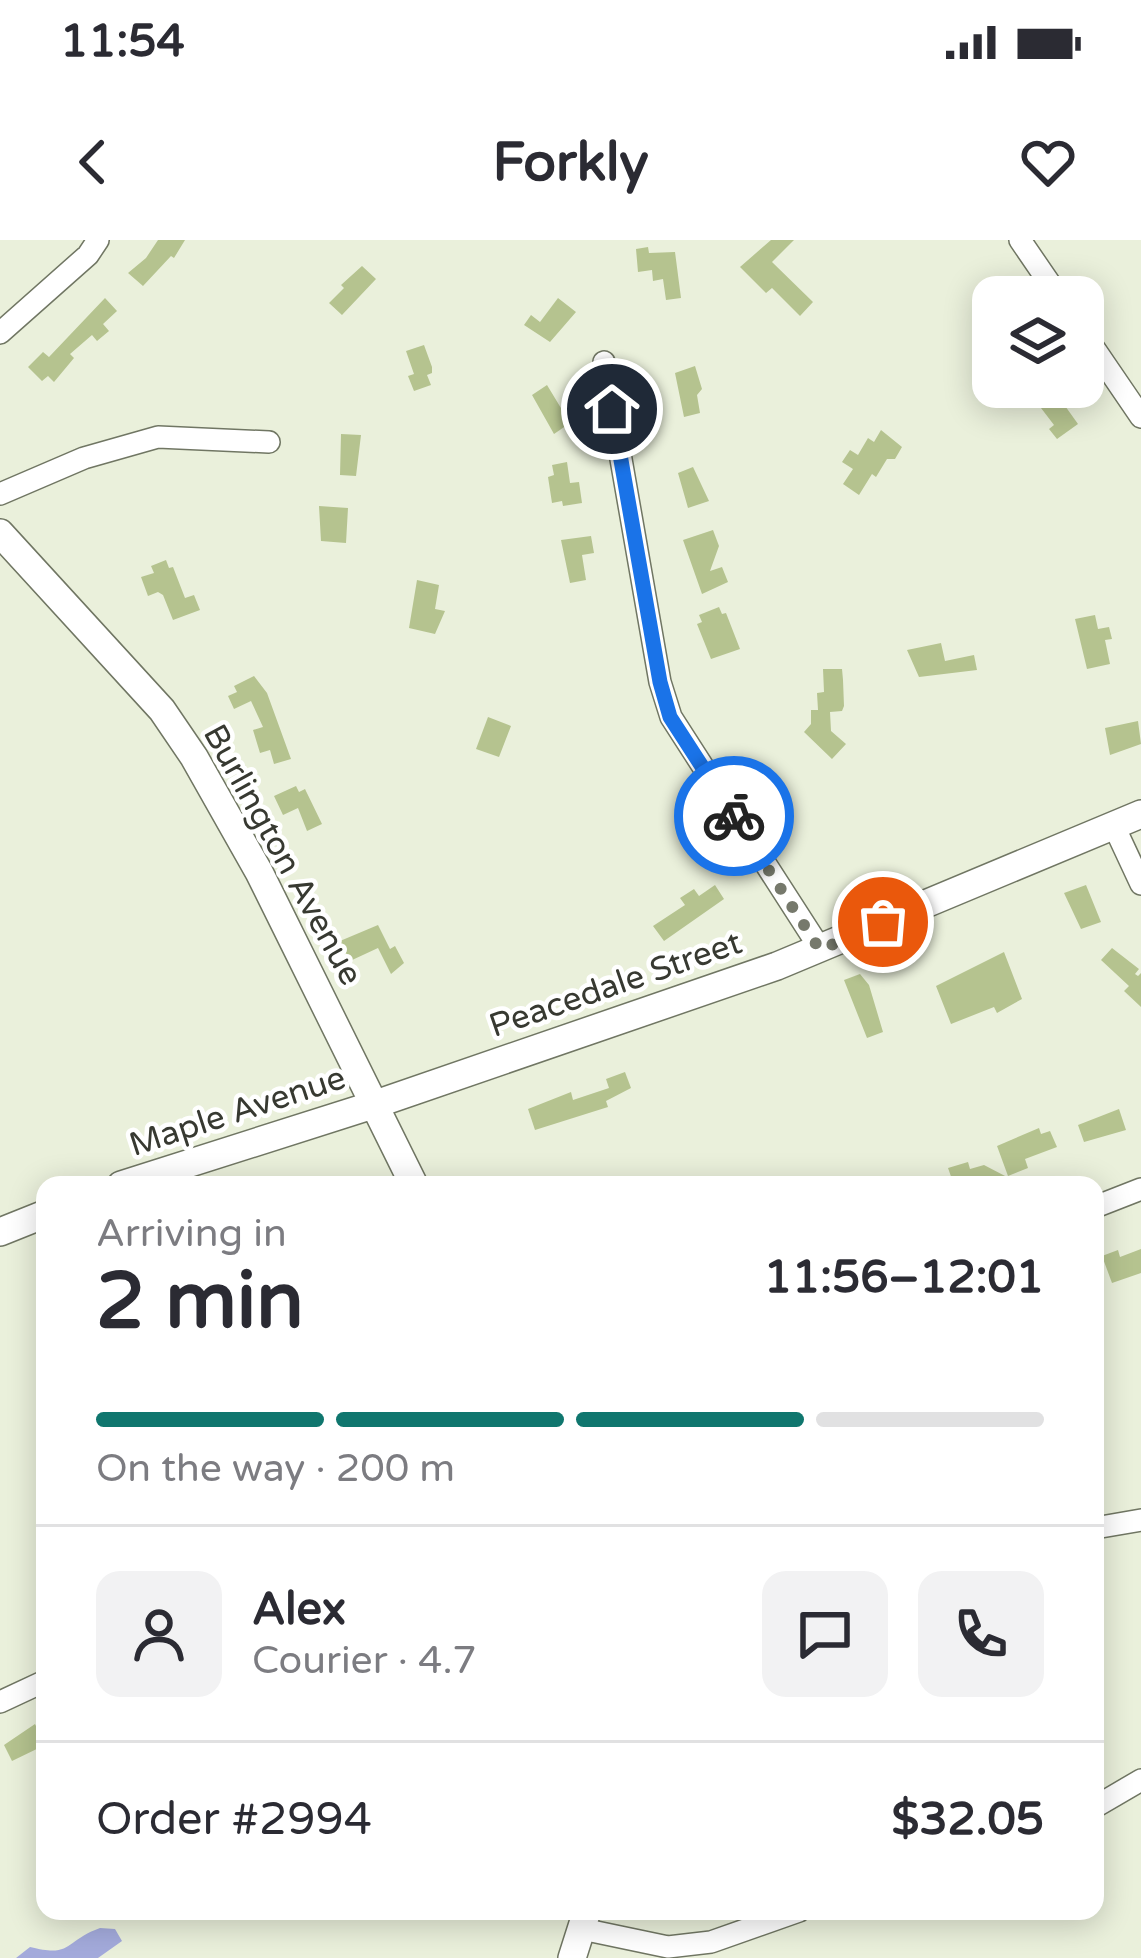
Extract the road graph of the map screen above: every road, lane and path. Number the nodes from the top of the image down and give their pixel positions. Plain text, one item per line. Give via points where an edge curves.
1 (98, 240) edge
2 (1020, 240) edge
3 (1045, 276) edge
4 (0, 333) edge
5 (604, 362) dead end
6 (1104, 363) edge
7 (1141, 417) edge
8 (269, 442) dead end
9 (0, 494) edge
10 (0, 532) edge
11 (1141, 814) edge
12 (1113, 824) junction
13 (1141, 884) edge
14 (820, 950) junction
15 (376, 1104) junction
16 (149, 1176) edge
17 (410, 1176) edge
18 (1141, 1190) edge
19 (1104, 1204) edge
20 (36, 1218) edge
21 (0, 1232) edge
22 (1141, 1520) edge
23 (1104, 1526) edge
24 (36, 1686) edge
25 (0, 1702) edge
26 (1141, 1780) edge
27 (1104, 1802) edge
28 (584, 1920) edge
29 (773, 1920) edge
30 (572, 1958) edge

1 - 4 street
2 - 3 street
5 - 14 street via 670,717
6 - 7 street
8 - 9 street via 158,437
10 - 15 main road, Burlington Avenue via 162,710 194,757
11 - 12 main road, Peacedale Street
12 - 13 street
12 - 14 main road, Peacedale Street
14 - 15 main road, Peacedale Street
15 - 16 main road, Maple Avenue
15 - 17 main road, Burlington Avenue
18 - 19 street
20 - 21 main road
22 - 23 street
24 - 25 street
26 - 27 street
28 - 29 street via 668,1947
28 - 30 main road

